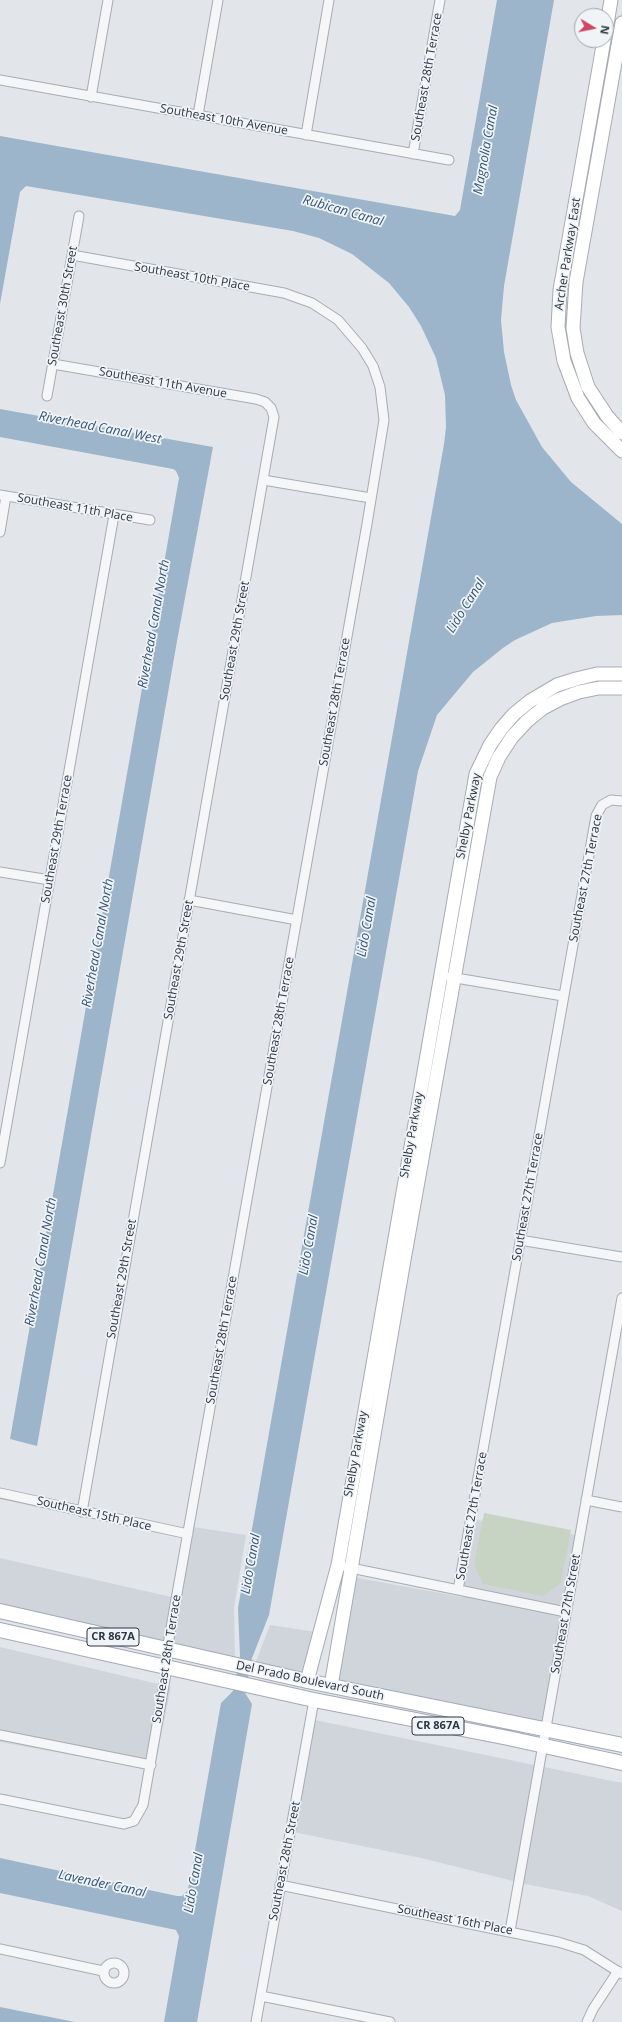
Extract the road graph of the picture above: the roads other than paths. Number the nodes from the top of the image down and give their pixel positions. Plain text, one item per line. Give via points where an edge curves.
1 (108, 0) edge
2 (218, 0) edge
3 (329, 0) edge
4 (440, 0) edge
5 (622, 23) edge
6 (603, 48) edge
7 (0, 80) edge
8 (91, 96) junction
9 (198, 116) junction
10 (306, 135) junction
11 (413, 154) junction
12 (449, 160) dead end
13 (79, 216) dead end
14 (72, 255) junction
15 (312, 303) joint
16 (53, 364) junction
17 (47, 396) dead end
18 (271, 408) joint
19 (622, 434) edge
20 (622, 451) edge
21 (263, 480) junction
22 (3, 495) edge
23 (371, 498) junction
24 (114, 515) junction
25 (150, 520) dead end
26 (0, 532) edge
27 (622, 674) edge
28 (622, 688) edge
29 (474, 785) junction
30 (487, 788) junction
31 (622, 801) edge
32 (0, 872) edge
33 (50, 880) junction
34 (189, 900) junction
35 (297, 920) junction
36 (441, 975) junction
37 (454, 978) junction
38 (563, 996) junction
39 (0, 1163) edge
40 (520, 1240) junction
41 (622, 1257) edge
42 (622, 1298) edge
43 (0, 1493) edge
44 (586, 1500) junction
45 (622, 1507) edge
46 (82, 1512) junction
47 (188, 1534) junction
48 (344, 1566) junction
49 (458, 1590) junction
50 (0, 1611) edge
51 (566, 1612) junction
52 (0, 1630) edge
53 (168, 1650) junction
54 (167, 1668) junction
55 (307, 1681) junction
56 (331, 1686) junction
57 (258, 1688) junction
58 (391, 1698) junction
59 (314, 1700) junction
60 (545, 1730) junction
61 (0, 1735) edge
62 (543, 1746) junction
63 (622, 1746) edge
64 (622, 1763) edge
65 (151, 1765) junction
66 (0, 1799) edge
67 (280, 1885) junction
68 (510, 1931) junction
69 (0, 1949) edge
70 (104, 1971) dead end
71 (620, 1972) edge
72 (261, 1996) junction
73 (256, 2022) edge
74 (390, 2022) edge
75 (587, 2022) edge

1 - 8 street
2 - 9 street
3 - 10 street
4 - 11 street, Southeast 28th Terrace
5 - 19 street, Archer Parkway East via 576,282 573,328 577,353 588,387 606,416
6 - 20 street, Archer Parkway East via 562,278 558,327 564,361 578,398 594,423
7 - 8 street, Southeast 10th Avenue
8 - 9 street, Southeast 10th Avenue
9 - 10 street, Southeast 10th Avenue
10 - 11 street, Southeast 10th Avenue
11 - 12 street, Southeast 10th Avenue
13 - 14 street, Southeast 30th Street
14 - 15 street, Southeast 10th Place via 284,293
14 - 16 street, Southeast 30th Street
15 - 23 street, Southeast 28th Terrace via 346,328 365,352 377,377 384,420
16 - 17 street, Southeast 30th Street
16 - 18 street, Southeast 11th Avenue via 256,399 265,402
18 - 21 street, Southeast 29th Street via 274,417
21 - 23 street
21 - 34 street, Southeast 29th Street
22 - 24 street, Southeast 11th Place
22 - 26 street
23 - 35 street, Southeast 28th Terrace
24 - 25 street, Southeast 11th Place
24 - 33 street, Southeast 29th Terrace
27 - 29 street, Shelby Parkway via 597,674 576,679 557,685 530,701 514,714 495,737 480,764
28 - 30 street, Shelby Parkway via 599,688 579,692 551,703 534,714 505,747 494,767
29 - 30 street
29 - 36 street, Shelby Parkway
30 - 37 street, Shelby Parkway
31 - 38 street, Southeast 27th Terrace via 611,800 602,804 596,816
32 - 33 street
33 - 39 street, Southeast 29th Terrace
34 - 35 street
34 - 46 street, Southeast 29th Street
35 - 47 street, Southeast 28th Terrace
36 - 37 street
36 - 48 street, Shelby Parkway
37 - 38 street
37 - 48 street, Shelby Parkway
38 - 40 street, Southeast 27th Terrace
40 - 41 street
40 - 49 street, Southeast 27th Terrace
42 - 44 street, Southeast 27th Street
43 - 46 street, Southeast 15th Place
44 - 45 street
44 - 51 street, Southeast 27th Street
46 - 47 street, Southeast 15th Place
47 - 53 street, Southeast 28th Terrace
48 - 49 street
48 - 55 street, Shelby Parkway
48 - 56 street, Shelby Parkway
49 - 51 street
50 - 53 main road, Del Prado Boulevard South / CR 867A
51 - 60 street, Southeast 27th Street
52 - 54 main road, Del Prado Boulevard South / CR 867A
53 - 54 street, Southeast 28th Terrace
53 - 55 main road, Del Prado Boulevard South / CR 867A
54 - 57 main road, Del Prado Boulevard South / CR 867A
54 - 65 street, Southeast 28th Terrace
55 - 56 main road, Del Prado Boulevard South / CR 867A
56 - 57 main road via 306,1689 276,1684
56 - 58 main road, Del Prado Boulevard South / CR 867A
57 - 59 main road, Del Prado Boulevard South / CR 867A
58 - 59 main road via 372,1701 337,1694
58 - 60 main road, Del Prado Boulevard South / CR 867A
59 - 62 main road, Del Prado Boulevard South / CR 867A
59 - 67 street, Southeast 28th Street
60 - 62 street, Southeast 27th Street
60 - 63 main road, Del Prado Boulevard South / CR 867A
61 - 65 street
62 - 64 main road, Del Prado Boulevard South / CR 867A
62 - 68 street, Southeast 27th Street
65 - 66 street, Southeast 28th Terrace via 143,1805 134,1821 124,1824
67 - 68 street, Southeast 16th Place
67 - 72 street, Southeast 28th Street
68 - 71 street, Southeast 16th Place via 580,1948
69 - 70 street
71 - 75 street
72 - 73 street, Southeast 28th Street
72 - 74 street

